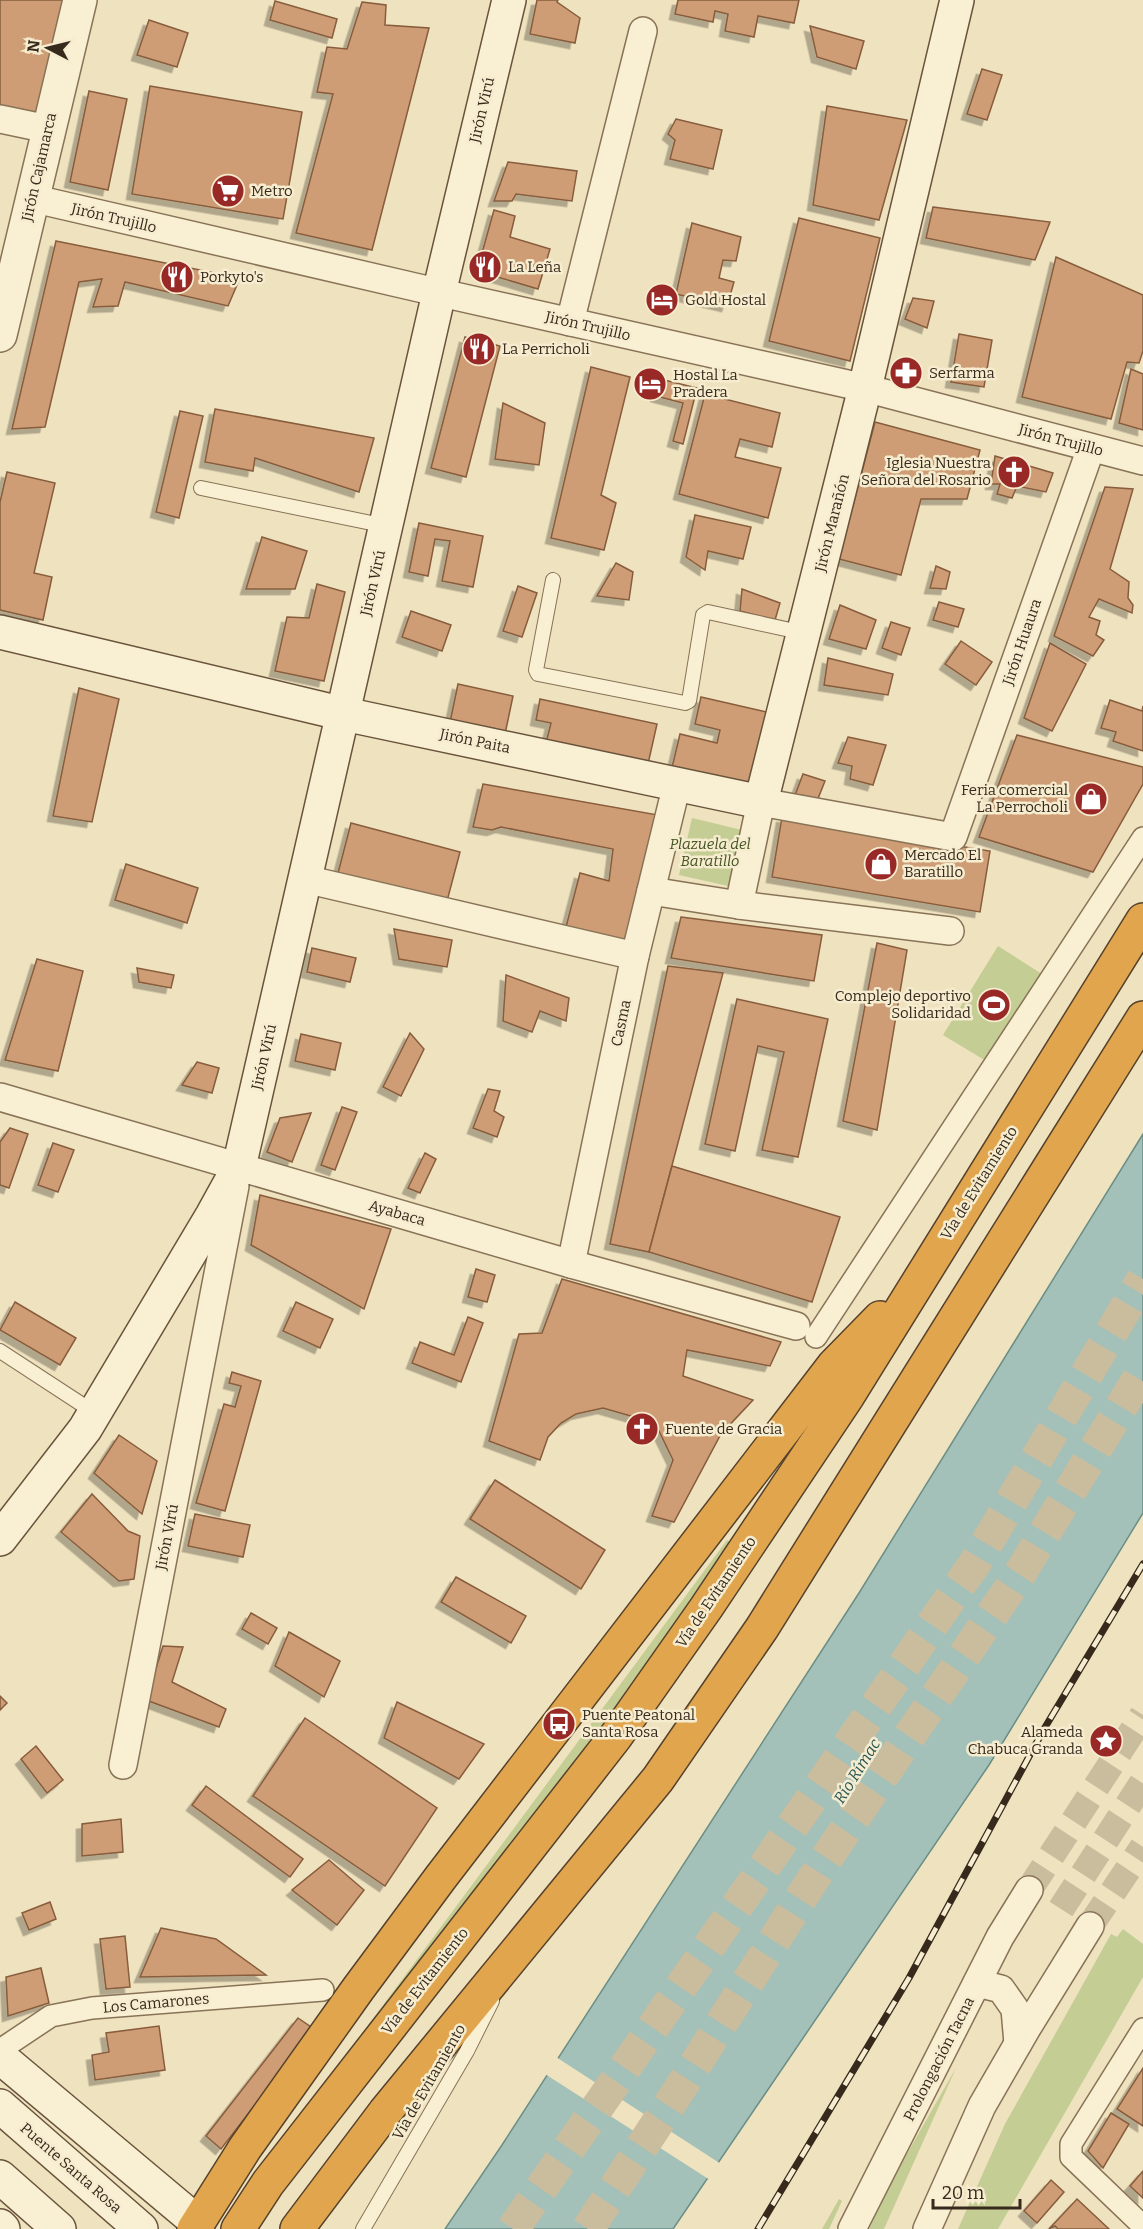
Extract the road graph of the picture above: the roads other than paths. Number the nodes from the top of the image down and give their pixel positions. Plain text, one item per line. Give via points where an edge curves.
1 (80, 0) edge
2 (508, 0) edge
3 (957, 0) edge
4 (643, 31) dead end
5 (0, 119) edge
6 (48, 129) junction
7 (31, 198) junction
8 (439, 293) junction
9 (570, 322) junction
10 (0, 335) edge
11 (866, 388) junction
12 (1091, 448) junction
13 (1143, 461) edge
14 (201, 488) dead end
15 (386, 526) junction
16 (553, 580) dead end
17 (0, 632) edge
18 (804, 633) junction
19 (344, 714) junction
20 (677, 784) junction
21 (761, 802) junction
22 (953, 837) joint
23 (1143, 838) edge
24 (305, 879) junction
25 (651, 891) junction
26 (740, 905) junction
27 (1143, 920) edge
28 (950, 931) dead end
29 (635, 956) junction
30 (1143, 1018) edge
31 (0, 1097) edge
32 (239, 1167) junction
33 (571, 1264) junction
34 (921, 1276) junction
35 (806, 1331) joint
36 (0, 1351) edge
37 (95, 1413) junction
38 (0, 1539) edge
39 (123, 1765) dead end
40 (1029, 1890) tunnel mouth
41 (1090, 1926) tunnel mouth
42 (519, 1948) junction
43 (977, 1983) junction
44 (323, 1990) dead end
45 (1143, 2030) edge
46 (1018, 2043) junction
47 (0, 2050) edge
48 (0, 2057) edge
49 (0, 2106) edge
50 (0, 2177) edge
51 (196, 2226) edge
52 (1143, 2226) edge
53 (60, 2229) edge
54 (141, 2229) edge
55 (238, 2229) edge
56 (297, 2229) edge
57 (363, 2229) edge
58 (852, 2229) edge
59 (927, 2229) edge

1 - 6 main road, Jirón Cajamarca
2 - 8 main road, Jirón Virú
3 - 11 main road, Jirón Marañón
4 - 9 street
5 - 6 street
6 - 7 main road, Jirón Cajamarca
7 - 8 street, Jirón Trujillo
7 - 10 main road, Jirón Cajamarca
8 - 9 street, Jirón Trujillo
8 - 15 main road, Jirón Virú
9 - 11 street, Jirón Trujillo
11 - 12 street, Jirón Trujillo
11 - 18 main road, Jirón Marañón
12 - 13 street, Jirón Trujillo
12 - 22 street, Jirón Huaura
14 - 15 lane
15 - 19 main road, Jirón Virú
16 - 18 lane via 538,674 685,703 703,615 708,612
17 - 19 main road, Jirón Paita
18 - 21 main road, Jirón Marañón
19 - 20 main road, Jirón Paita
19 - 24 main road, Jirón Virú
20 - 21 main road, Jirón Paita
20 - 25 street, Casma
21 - 22 street, Jirón Paita
21 - 26 street, Jirón Marañón
23 - 35 street
24 - 29 street
24 - 32 main road, Jirón Virú
25 - 26 street
25 - 29 street, Casma
26 - 28 street
27 - 34 highway, Vía de Evitamiento
29 - 33 street, Casma
30 - 42 highway via 762,1628 658,1779
31 - 32 street, Ayabaca
32 - 33 street, Ayabaca
32 - 37 main road, Jirón Virú
32 - 39 street, Jirón Virú
33 - 35 street, Ayabaca
34 - 51 highway via 834,1365 441,1877 245,2148
34 - 55 highway, Vía de Evitamiento via 847,1397 616,1736 268,2182
36 - 37 lane
37 - 38 main road, Jirón Virú
40 - 43 street, Prolongación Tacna
41 - 46 street
42 - 56 highway via 385,2112
42 - 57 lane, Via de Evitamiento via 467,2051
43 - 46 street via 1001,1989 1015,2009
43 - 58 street, Prolongación Tacna
44 - 47 street, Los Camarones via 92,2008 51,2016
45 - 52 street via 1071,2144 1071,2157
46 - 59 street via 982,2106
48 - 51 main road
49 - 54 main road, Puente Santa Rosa
50 - 53 main road

